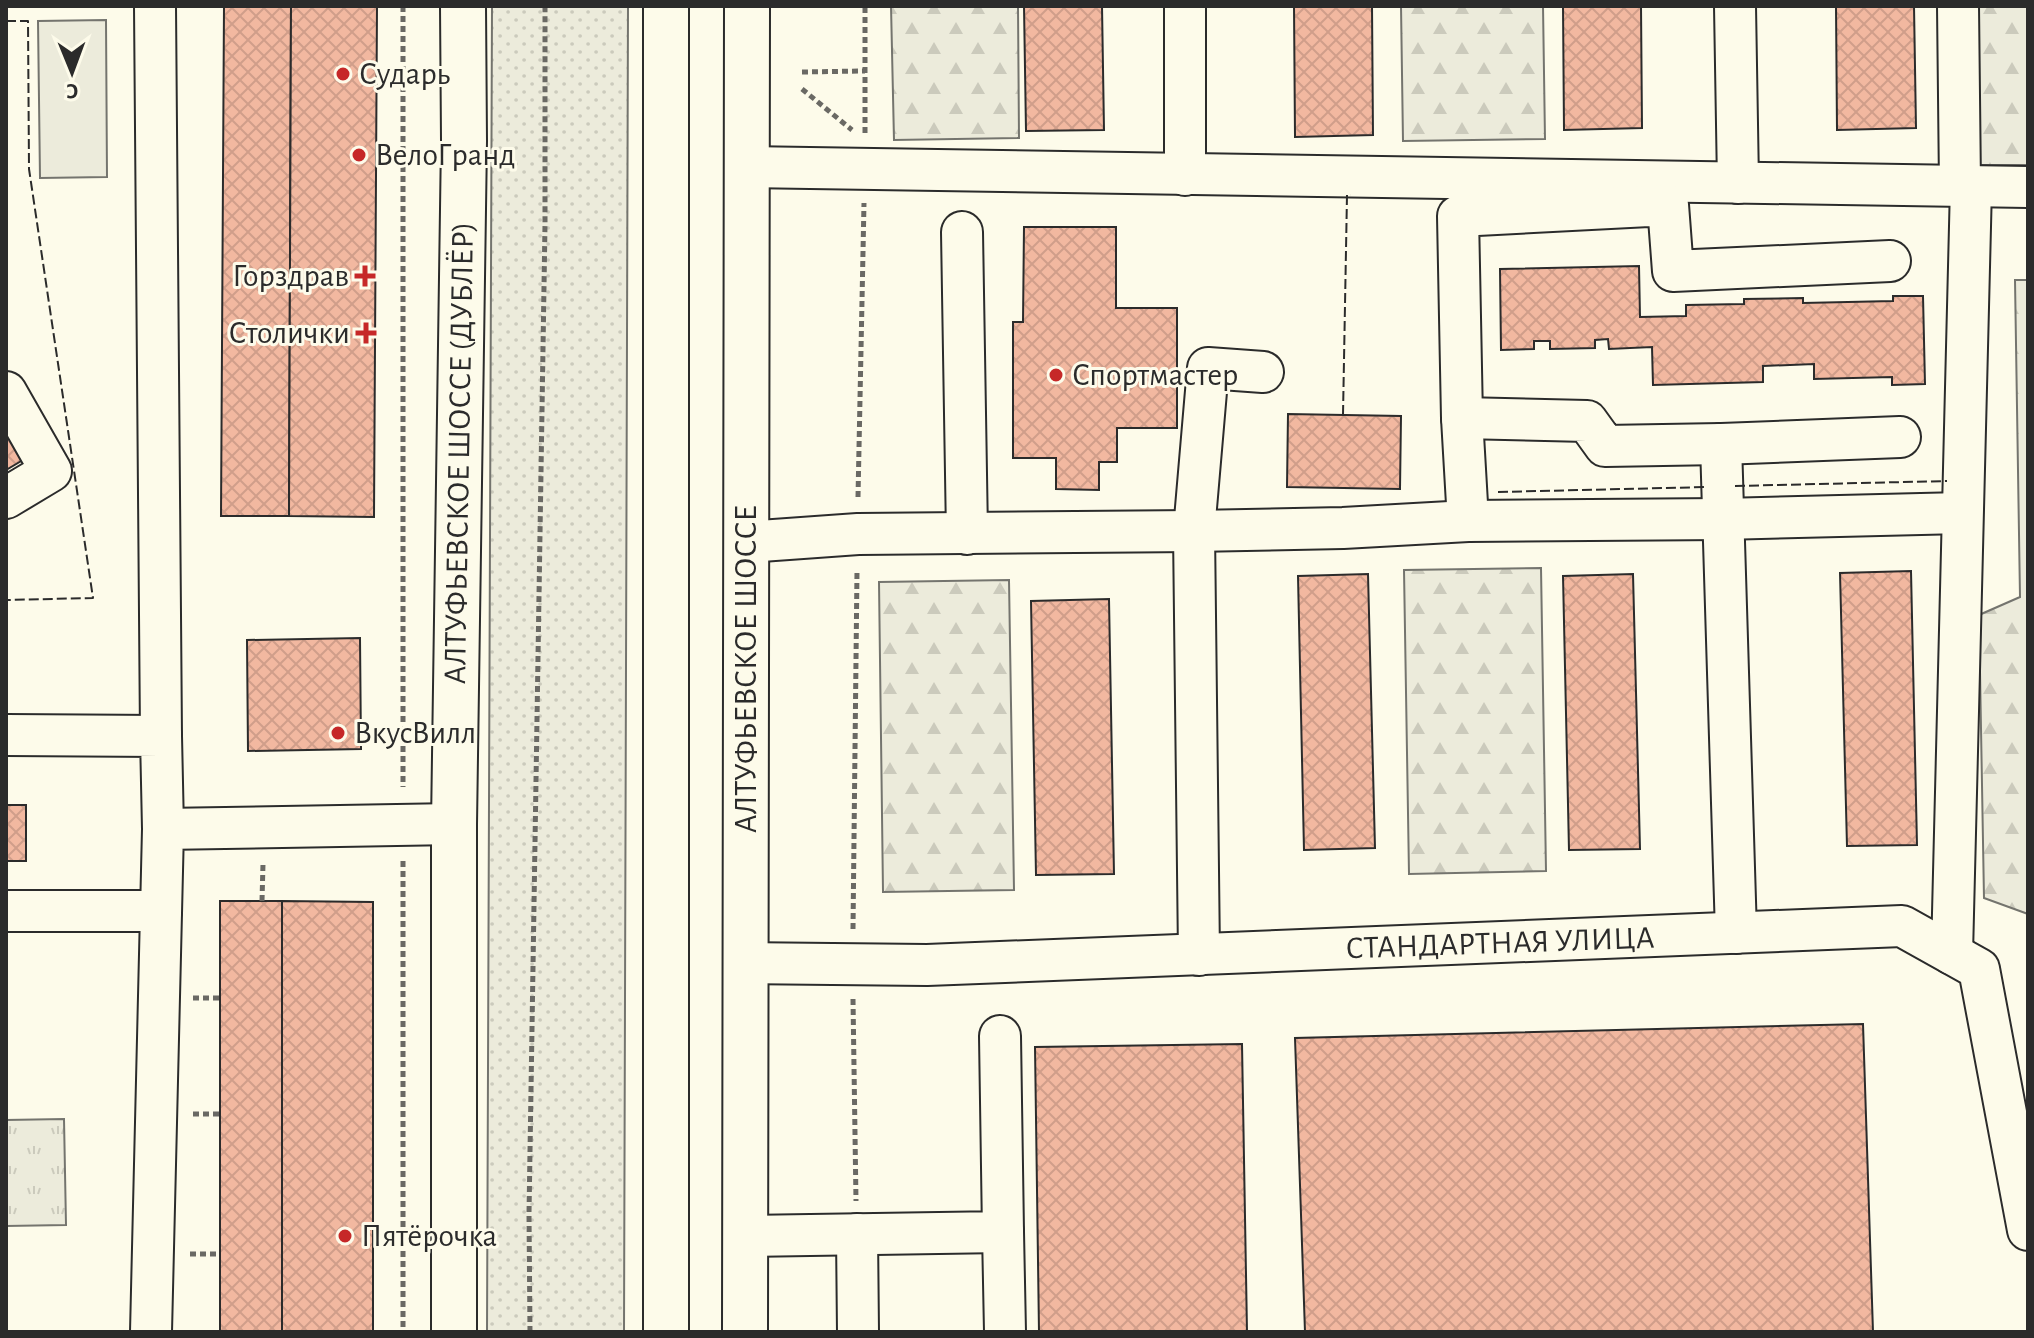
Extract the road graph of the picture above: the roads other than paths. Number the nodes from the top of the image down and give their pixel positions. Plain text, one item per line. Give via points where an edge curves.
1 (155, 6) edge
2 (463, 6) edge
3 (666, 6) edge
4 (747, 6) edge
5 (1185, 6) edge
6 (1735, 6) edge
7 (1958, 6) edge
8 (747, 167) junction
9 (1185, 175) junction
10 (1738, 183) junction
11 (1966, 186) junction
12 (2028, 187) edge
13 (962, 232) dead end
14 (1890, 261) dead end
15 (1263, 372) dead end
16 (6, 392) edge
17 (1462, 418) junction
18 (1900, 437) dead end
19 (1721, 444) junction
20 (6, 498) edge
21 (1962, 513) junction
22 (1723, 519) junction
23 (1468, 521) junction
24 (1194, 531) junction
25 (967, 534) junction
26 (746, 542) junction
27 (6, 735) edge
28 (161, 736) junction
29 (454, 824) junction
30 (163, 829) junction
31 (6, 911) edge
32 (161, 911) junction
33 (1736, 933) junction
34 (1952, 954) junction
35 (1199, 955) junction
36 (746, 963) junction
37 (1000, 1036) dead end
38 (2028, 1230) edge
39 (1003, 1232) junction
40 (857, 1234) junction
41 (745, 1236) junction
42 (151, 1332) edge
43 (454, 1332) edge
44 (666, 1332) edge
45 (745, 1332) edge
46 (858, 1332) edge
47 (1005, 1332) edge

1 - 28 street
2 - 29 main road, АЛТУФЬЕВСКОЕ ШОССЕ (ДУБЛЁР)
3 - 44 main road
4 - 8 main road, АЛТУФЬЕВСКОЕ ШОССЕ
5 - 9 street
6 - 10 street
7 - 11 street
8 - 9 street
8 - 26 main road, АЛТУФЬЕВСКОЕ ШОССЕ
9 - 10 street
10 - 11 street
11 - 12 street
11 - 21 street
13 - 25 street
14 - 17 street via 1673,271 1668,205 1458,216
15 - 24 street via 1208,368
16 - 20 street via 51,471
17 - 19 street via 1587,421 1605,446
17 - 23 street
18 - 19 street
19 - 22 street
21 - 22 street
21 - 34 street
22 - 23 street
22 - 33 street
23 - 24 street
24 - 25 street
24 - 35 street
25 - 26 street
26 - 36 main road, АЛТУФЬЕВСКОЕ ШОССЕ
27 - 28 street
28 - 30 street
29 - 30 street
29 - 43 main road, АЛТУФЬЕВСКОЕ ШОССЕ (ДУБЛЁР)
30 - 32 street
31 - 32 street
32 - 42 street
33 - 34 street, СТАНДАРТНАЯ УЛИЦА via 1902,926
33 - 35 street, СТАНДАРТНАЯ УЛИЦА
34 - 38 street, СТАНДАРТНАЯ УЛИЦА via 1979,969
35 - 36 street, СТАНДАРТНАЯ УЛИЦА via 927,965
36 - 41 main road, АЛТУФЬЕВСКОЕ ШОССЕ
37 - 39 street
39 - 40 street
39 - 47 street
40 - 41 street
40 - 46 street
41 - 45 main road, АЛТУФЬЕВСКОЕ ШОССЕ

